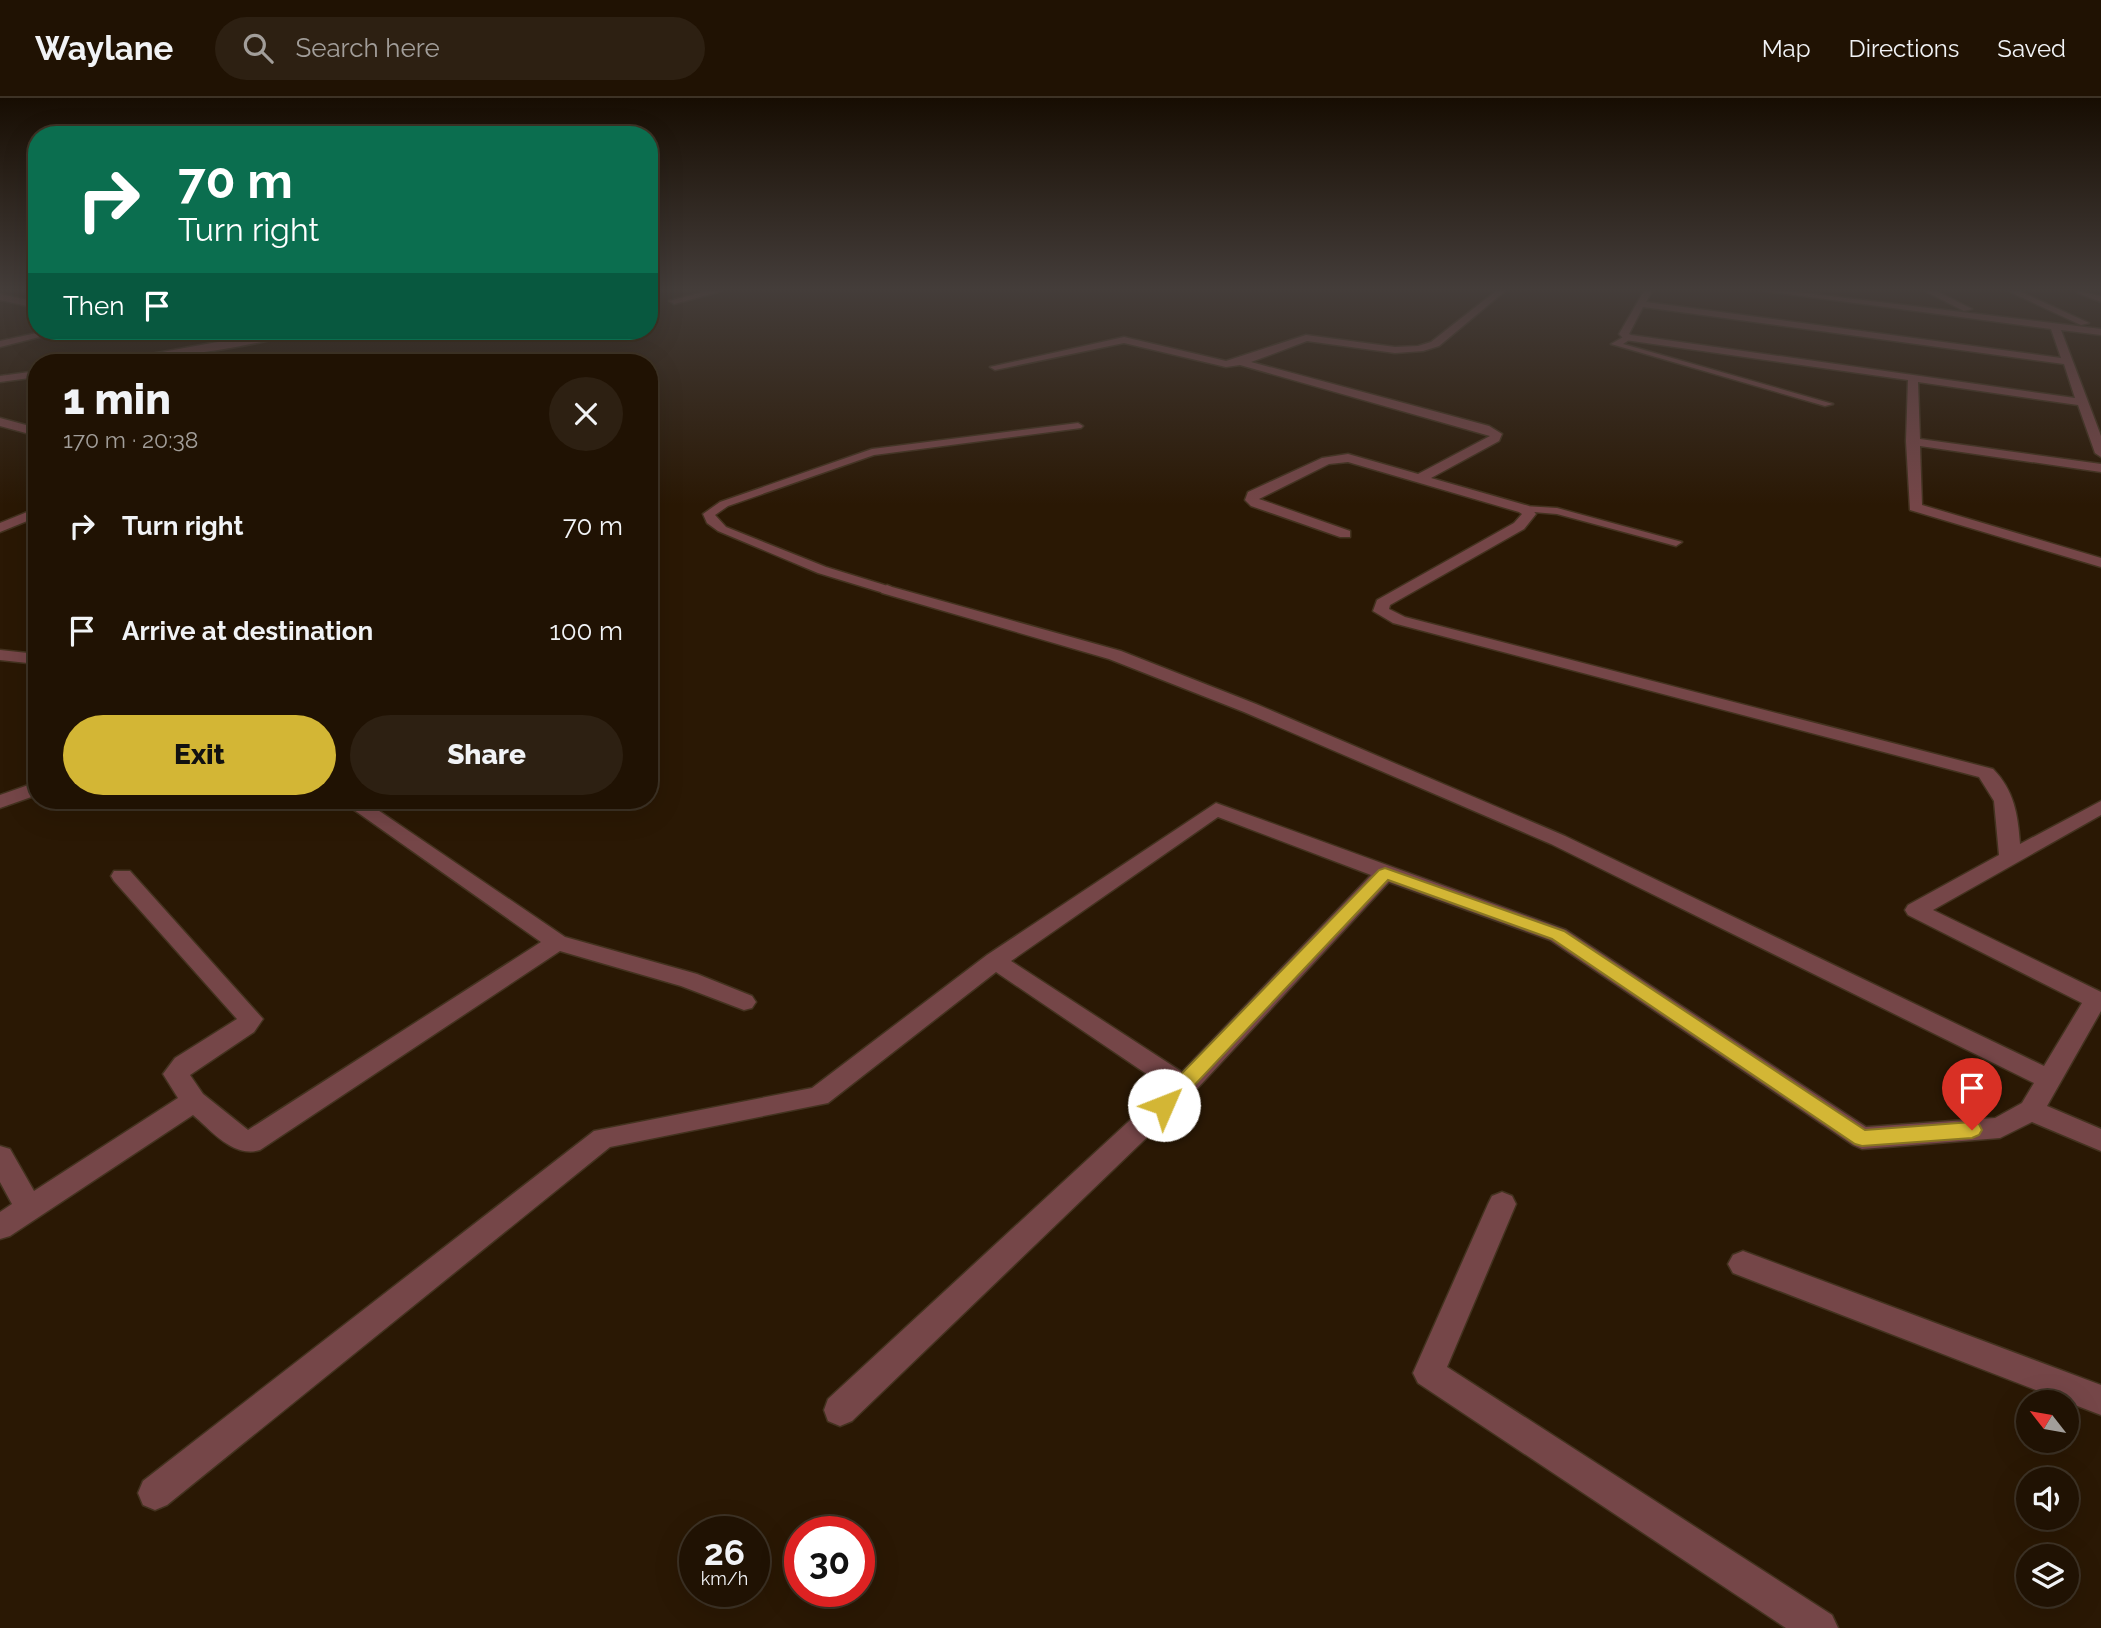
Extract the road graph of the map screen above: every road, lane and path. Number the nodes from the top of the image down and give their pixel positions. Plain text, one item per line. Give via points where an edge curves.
1 (1017, 362) edge
2 (1241, 362) edge
3 (1680, 362) edge
4 (1802, 362) edge
5 (2069, 362) edge
6 (995, 367) dead end
7 (28, 375) edge
8 (1913, 378) junction
9 (0, 379) edge
10 (2083, 402) junction
11 (1828, 404) dead end
12 (0, 422) edge
13 (1078, 426) dead end
14 (28, 430) edge
15 (1912, 441) junction
16 (2101, 453) edge
17 (2101, 468) edge
18 (1422, 478) junction
19 (1524, 509) junction
20 (28, 516) edge
21 (0, 528) edge
22 (1345, 534) dead end
23 (1676, 542) dead end
24 (2101, 563) edge
25 (887, 590) joint
26 (0, 655) edge
27 (28, 658) edge
28 (28, 791) edge
29 (0, 802) edge
30 (2101, 807) edge
31 (363, 809) edge
32 (2010, 859) junction
33 (1385, 873) junction
34 (122, 876) dead end
35 (557, 942) junction
36 (995, 961) junction
37 (2098, 1000) edge
38 (744, 1002) dead end
39 (2049, 1079) junction
40 (1184, 1086) junction
41 (194, 1101) junction
42 (2031, 1110) junction
43 (2101, 1140) edge
44 (0, 1157) edge
45 (1502, 1204) dead end
46 (29, 1208) junction
47 (0, 1227) edge
48 (1742, 1264) dead end
49 (2101, 1400) edge
50 (840, 1410) dead end
51 (155, 1493) dead end
52 (1819, 1628) edge

1 - 6 street
2 - 18 street via 1496,435
3 - 11 lane
4 - 8 street
5 - 10 street
7 - 9 street
8 - 10 street
8 - 15 street
10 - 16 street
12 - 14 street
13 - 25 lane via 861,455 724,504 709,514 722,528 822,570
15 - 17 street
15 - 24 street via 1915,506
18 - 19 street
18 - 22 street via 1340,457 1253,495 1256,503
19 - 23 lane via 1557,511
19 - 32 street via 1529,514 1519,526 1382,603 1381,611 1399,620 1986,773 1996,780 2007,812
20 - 21 street
25 - 39 street via 1115,656 1250,708 1558,840
26 - 27 street
28 - 29 street
30 - 32 street
31 - 35 street
32 - 37 street via 1916,910
33 - 36 street via 1216,809
33 - 40 street
33 - 42 street via 1558,935 1862,1138 2000,1128
34 - 41 street via 251,1018 179,1070 175,1078
35 - 38 street via 689,980
35 - 41 street via 250,1142 244,1142
36 - 40 street
36 - 51 street via 819,1097 603,1138
37 - 39 street
39 - 42 street
40 - 50 street
41 - 46 street
42 - 43 street
44 - 46 street
45 - 52 street via 1429,1373
46 - 47 street
48 - 49 street

